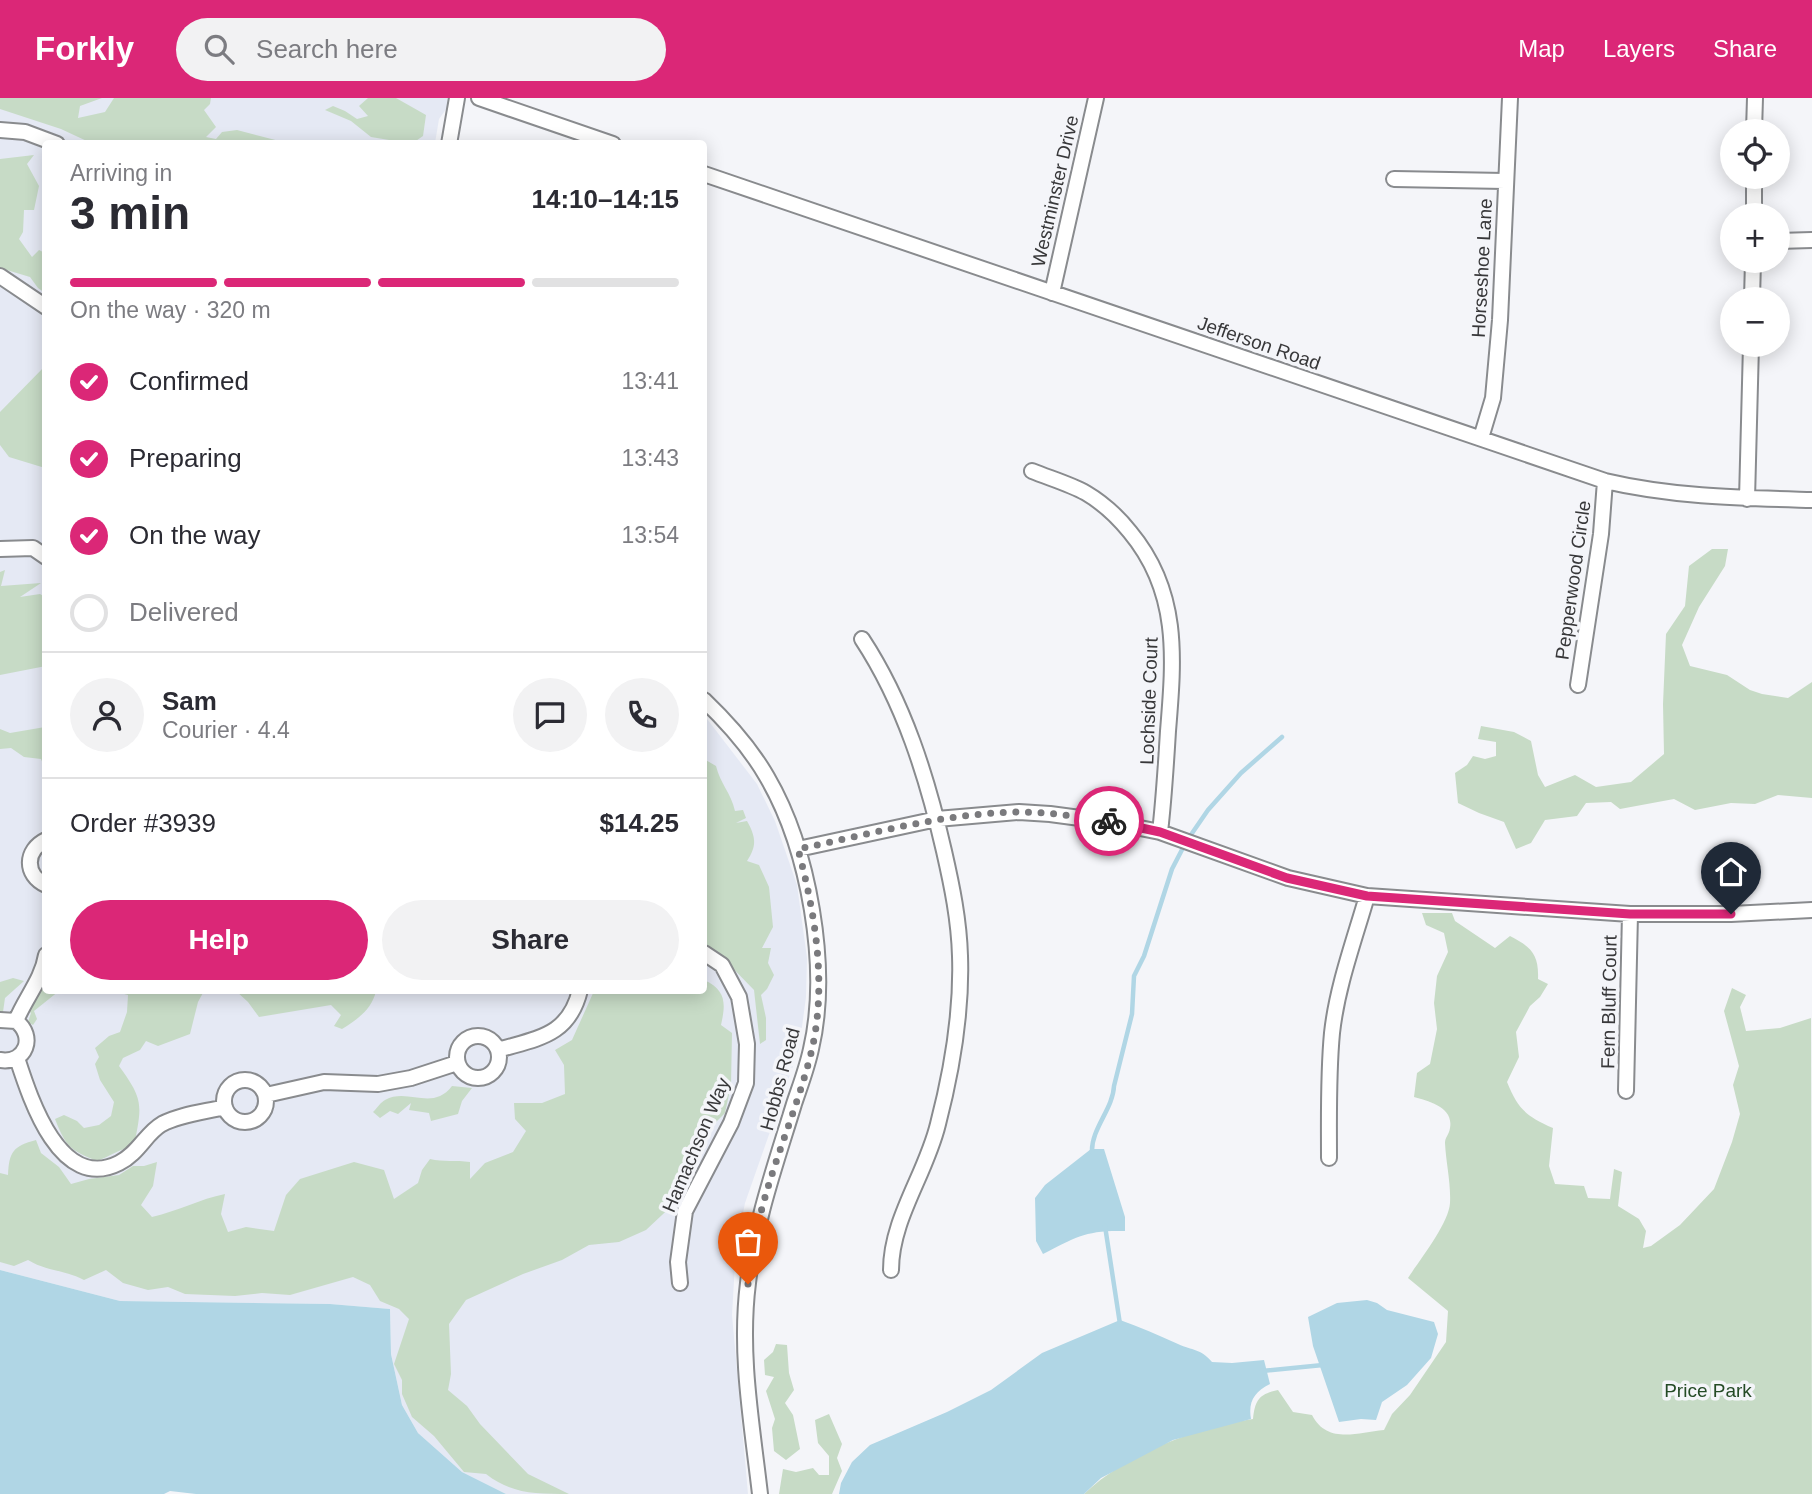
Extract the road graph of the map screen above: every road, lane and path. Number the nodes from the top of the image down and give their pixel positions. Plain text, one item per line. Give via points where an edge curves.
1 (457, 98) edge
2 (479, 98) edge
3 (1096, 98) edge
4 (1510, 98) edge
5 (1755, 98) edge
6 (1754, 119) edge
7 (0, 130) edge
8 (46, 140) edge
9 (450, 140) edge
10 (601, 140) edge
11 (707, 175) edge
12 (1394, 179) dead end
13 (1505, 181) junction
14 (1812, 240) edge
15 (1790, 241) edge
16 (0, 276) edge
17 (1052, 293) junction
18 (42, 304) edge
19 (1751, 357) edge
20 (1481, 438) junction
21 (1032, 471) dead end
22 (1605, 481) junction
23 (1746, 499) junction
24 (1812, 500) edge
25 (0, 549) edge
26 (42, 554) edge
27 (862, 639) dead end
28 (1578, 685) dead end
29 (707, 703) edge
30 (937, 819) junction
31 (1160, 832) junction
32 (42, 843) edge
33 (798, 849) junction
34 (42, 883) edge
35 (1367, 896) junction
36 (1812, 910) edge
37 (1630, 914) junction
38 (707, 955) edge
39 (42, 970) edge
40 (579, 994) edge
41 (0, 1020) edge
42 (16, 1021) junction
43 (498, 1050) junction
44 (17, 1058) junction
45 (0, 1060) edge
46 (457, 1063) junction
47 (1626, 1091) dead end
48 (266, 1095) junction
49 (225, 1107) junction
50 (1329, 1158) dead end
51 (891, 1270) dead end
52 (680, 1283) dead end
53 (760, 1494) edge

1 - 9 street
2 - 10 street
3 - 17 street, Westminster Drive
4 - 13 street, Horseshoe Lane
5 - 6 street
7 - 8 street
11 - 17 street, Jefferson Road
12 - 13 street
13 - 20 street, Horseshoe Lane via 1497,359 1493,398
14 - 15 street
16 - 18 street
17 - 20 street, Jefferson Road
19 - 23 street
20 - 22 street, Jefferson Road
21 - 31 street, Lochside Court via 1086,493 1117,516 1142,547 1160,583 1172,645
22 - 23 street, Jefferson Road via 1643,490
22 - 28 street, Pepperwood Circle
23 - 24 street, Jefferson Road
25 - 26 street via 33,548
27 - 30 street via 900,710
29 - 33 street, Hobbs Road via 767,778
30 - 31 street via 1019,812 1110,821
30 - 33 street
30 - 51 street via 958,921 957,1023 937,1129 893,1243
31 - 35 street via 1287,878
32 - 34 street via 33,850 29,865
33 - 53 street, Hobbs Road via 813,918 818,996 812,1048 763,1202 748,1284 748,1392
35 - 37 street
35 - 50 street via 1332,1032
36 - 37 street
37 - 47 street, Fern Bluff Court
38 - 52 street, Hamachson Way via 722,965 738,996 747,1044 746,1083 731,1123 685,1211
39 - 42 street
40 - 43 street via 564,1025
41 - 42 street
42 - 44 street via 27,1037
43 - 46 street via 491,1040 472,1037 461,1044
43 - 46 street via 497,1066 487,1076 466,1075
44 - 45 street
44 - 49 street via 31,1099 57,1147 66,1157 91,1168 117,1165 130,1157 163,1123
46 - 48 street via 378,1084 324,1082
48 - 49 street via 257,1083 243,1080 230,1086
48 - 49 street via 262,1114 251,1122 238,1121

